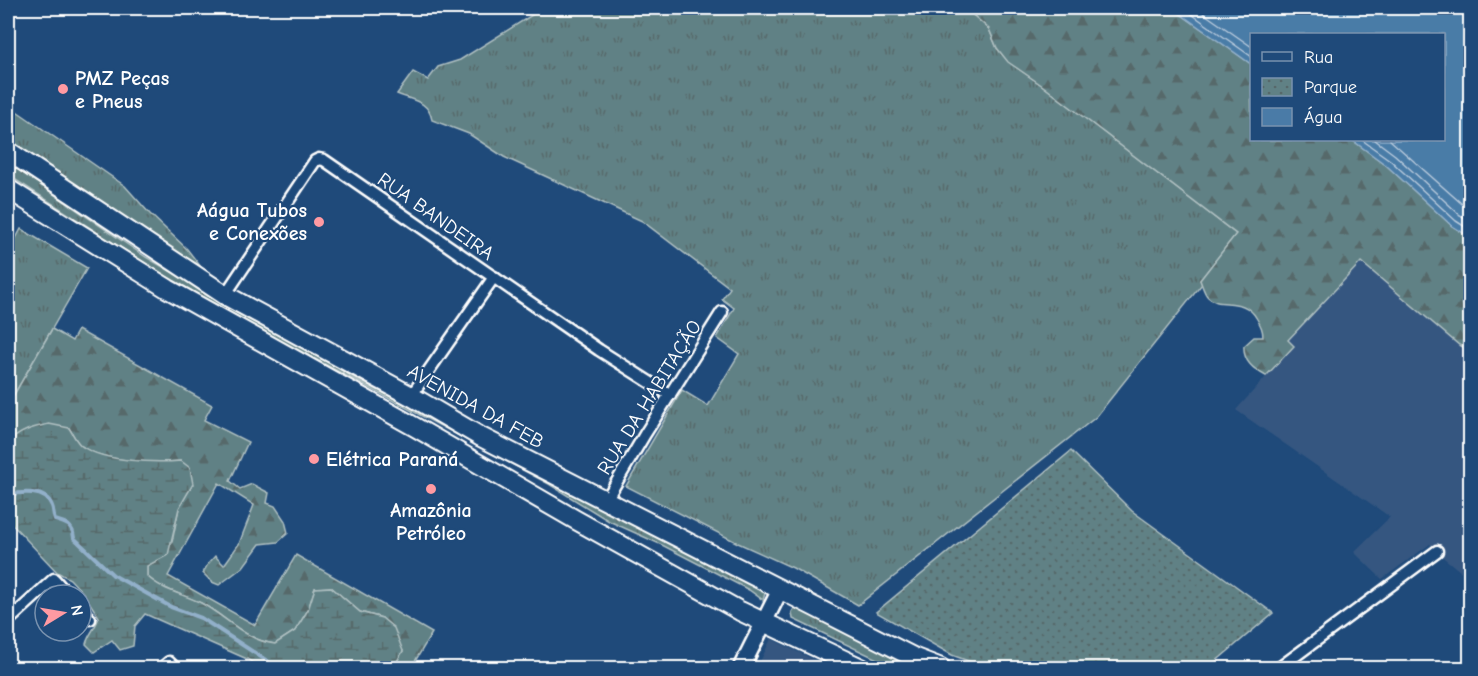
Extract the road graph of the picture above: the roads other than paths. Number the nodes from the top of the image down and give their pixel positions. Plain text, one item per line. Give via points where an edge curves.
1 (8, 151) edge
2 (8, 189) edge
3 (494, 277) junction
4 (225, 295) junction
5 (722, 312) dead end
6 (670, 395) junction
7 (411, 396) junction
8 (606, 500) junction
9 (1437, 551) dead end
10 (780, 590) junction
11 (33, 598) edge
12 (8, 621) edge
13 (764, 622) junction
14 (741, 669) edge
15 (861, 669) edge
16 (941, 669) edge
17 (948, 669) edge
18 (1279, 669) edge

1 - 4 main road, AVENIDA DA FEB
2 - 13 main road via 168,289
3 - 4 street, RUA BANDEIRA via 319,159
3 - 6 street, RUA BANDEIRA
3 - 7 street
4 - 7 main road, AVENIDA DA FEB
5 - 6 street, RUA DA HABITAÇÃO
6 - 8 street, RUA DA HABITAÇÃO
7 - 8 main road, AVENIDA DA FEB via 481,437
8 - 10 main road, AVENIDA DA FEB
9 - 18 street
10 - 13 street
10 - 16 main road, AVENIDA DA FEB
10 - 17 main road via 800,587
11 - 12 street
13 - 14 street
13 - 15 main road

